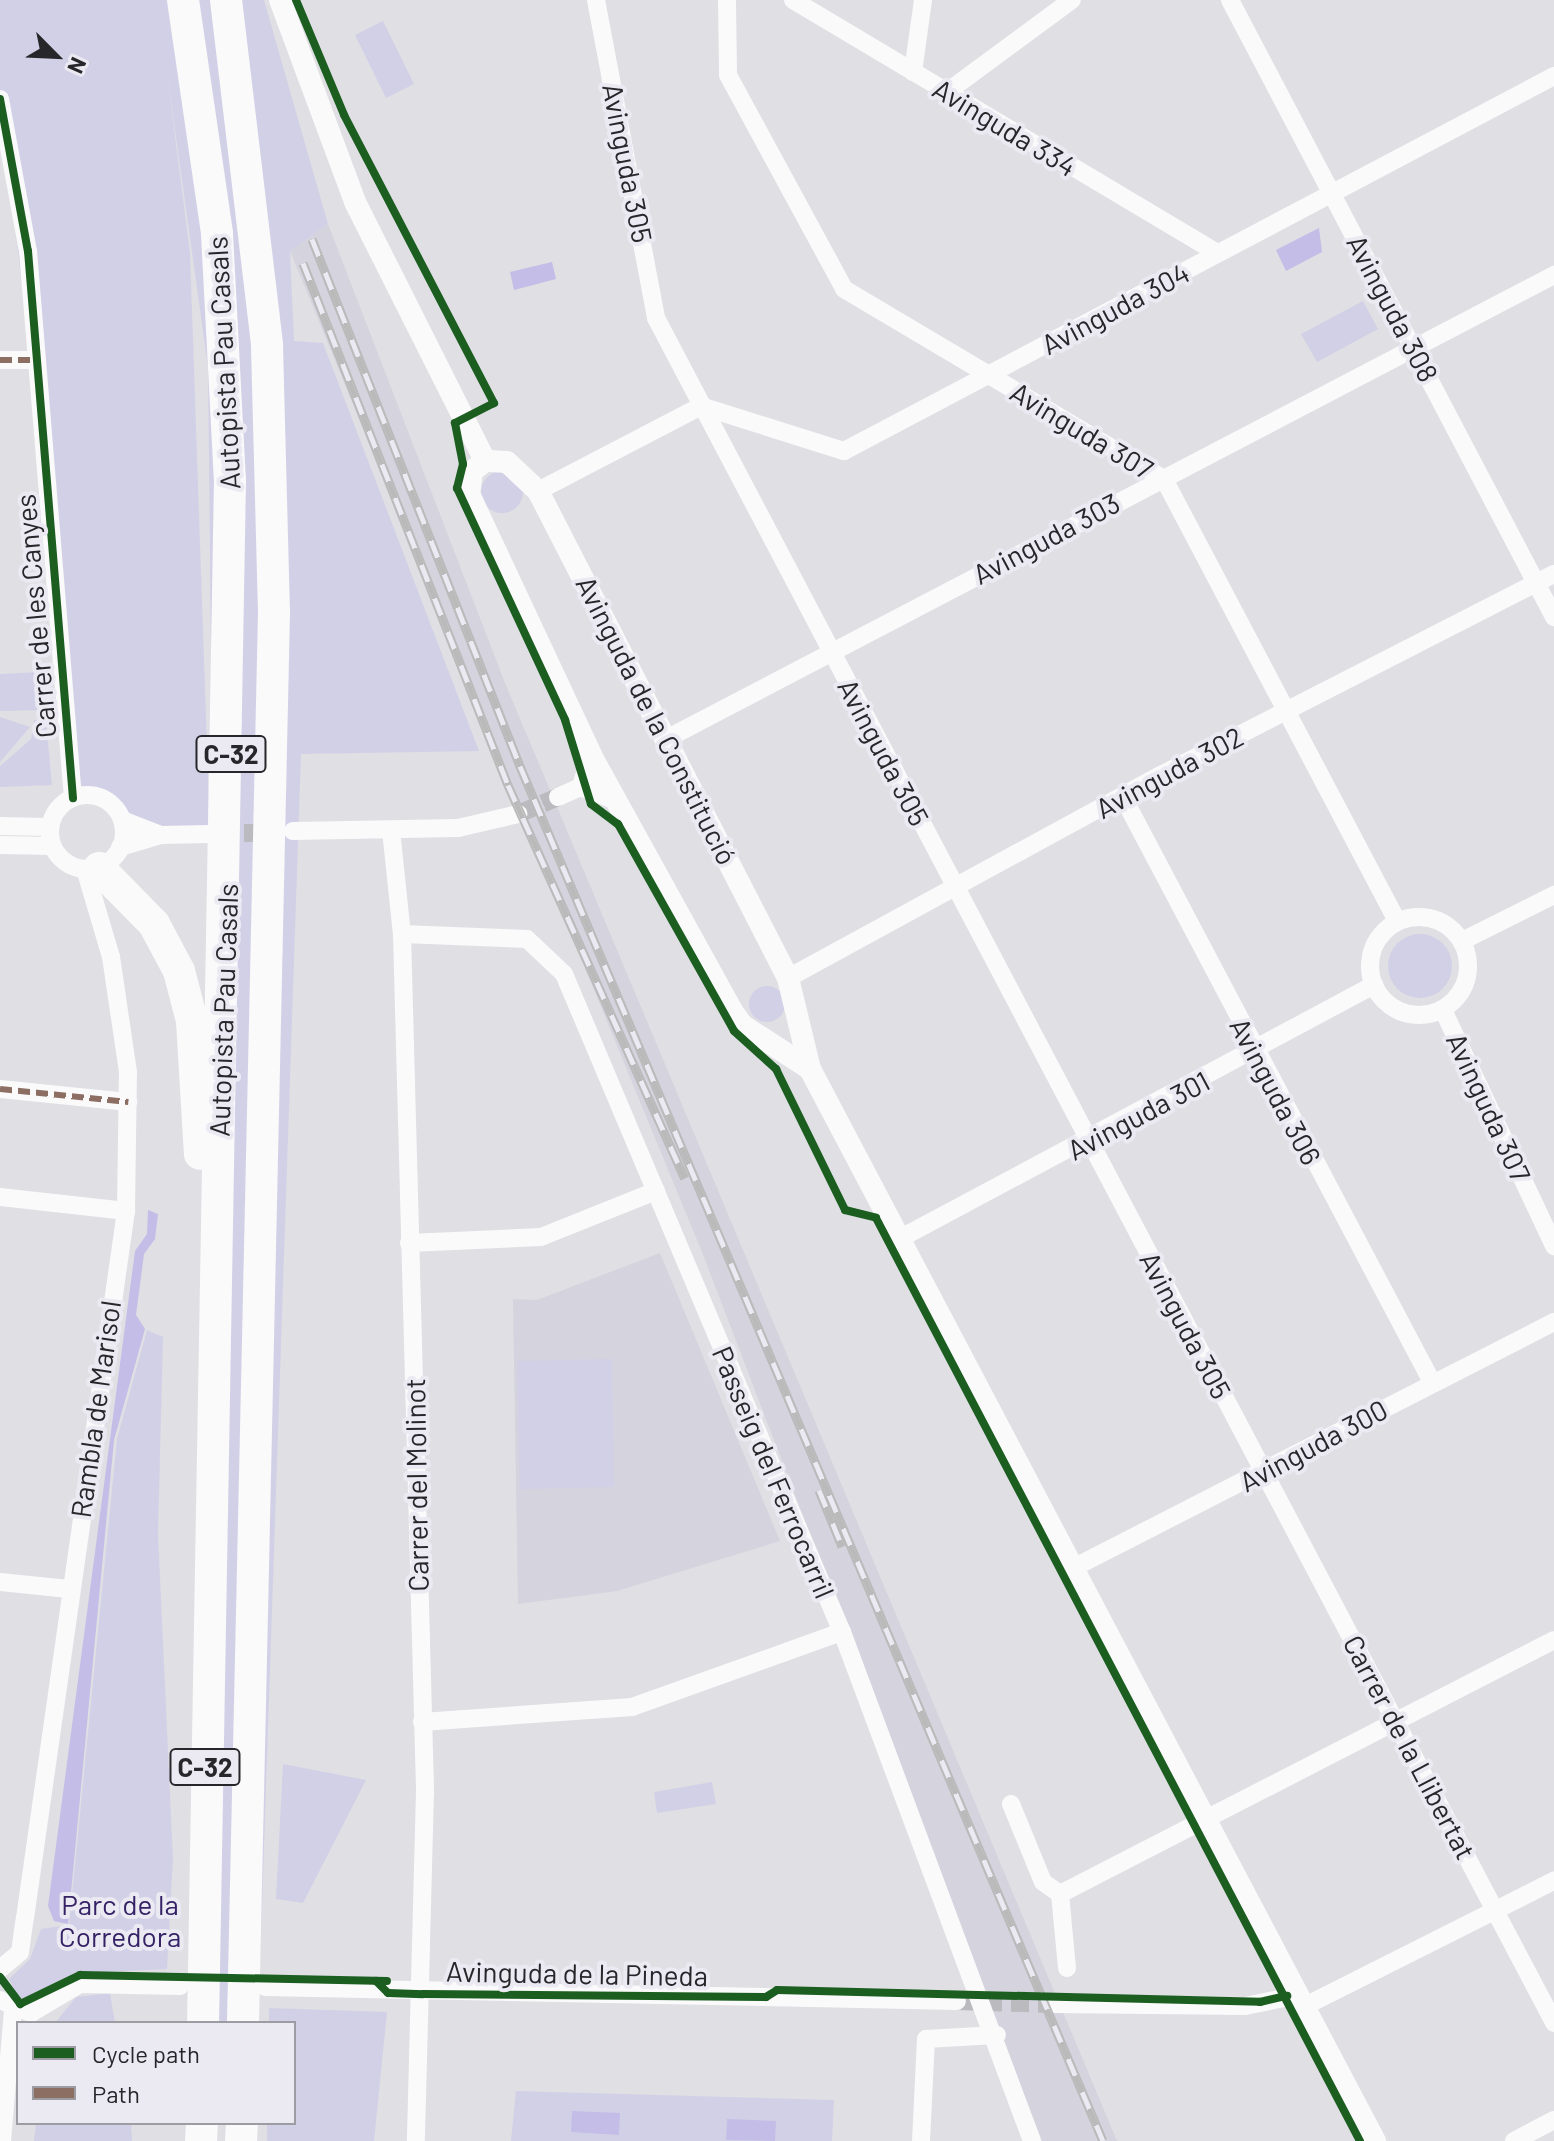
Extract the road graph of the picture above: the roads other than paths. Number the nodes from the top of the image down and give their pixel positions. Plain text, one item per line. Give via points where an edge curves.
1 (183, 0) edge
2 (226, 0) edge
3 (280, 0) edge
4 (596, 0) edge
5 (727, 0) edge
6 (793, 0) edge
7 (923, 0) edge
8 (1072, 0) edge
9 (1230, 0) edge
10 (913, 72) junction
11 (1554, 76) edge
12 (947, 92) junction
13 (0, 99) edge
14 (1332, 193) junction
15 (1217, 253) junction
16 (1554, 275) edge
17 (1417, 350) junction
18 (0, 360) edge
19 (35, 360) junction
20 (989, 375) junction
21 (701, 406) junction
22 (485, 461) junction
23 (1164, 479) junction
24 (538, 491) junction
25 (1554, 574) edge
26 (1536, 583) junction
27 (1554, 617) edge
28 (831, 653) junction
29 (1284, 713) junction
30 (668, 738) junction
31 (592, 757) junction
32 (583, 786) junction
33 (558, 797) tunnel mouth
34 (1123, 797) junction
35 (73, 798) junction
36 (614, 798) junction
37 (518, 814) tunnel mouth
38 (122, 820) junction
39 (0, 826) edge
40 (49, 827) junction
41 (391, 830) junction
42 (293, 831) tunnel mouth
43 (210, 834) tunnel mouth
44 (161, 835) junction
45 (0, 845) edge
46 (52, 846) junction
47 (102, 861) junction
48 (957, 890) junction
49 (1554, 895) edge
50 (1397, 921) junction
51 (402, 934) junction
52 (1464, 940) junction
53 (788, 978) junction
54 (1374, 985) junction
55 (793, 1011) junction
56 (1444, 1012) junction
57 (767, 1040) junction
58 (1255, 1053) junction
59 (810, 1069) junction
60 (0, 1089) edge
61 (128, 1102) junction
62 (1090, 1140) junction
63 (656, 1191) junction
64 (0, 1197) edge
65 (126, 1211) junction
66 (899, 1239) junction
67 (409, 1243) junction
68 (1554, 1246) edge
69 (1554, 1322) edge
70 (1432, 1382) junction
71 (1263, 1472) junction
72 (207, 1511) junction
73 (1073, 1568) junction
74 (0, 1582) edge
75 (69, 1589) junction
76 (842, 1632) junction
77 (1554, 1640) edge
78 (1396, 1718) junction
79 (422, 1722) junction
80 (1011, 1804) dead end
81 (1203, 1818) junction
82 (1554, 1881) edge
83 (1060, 1894) junction
84 (1496, 1911) junction
85 (1067, 1968) dead end
86 (0, 1969) edge
87 (180, 1986) dead end
88 (265, 1987) dead end
89 (423, 1994) junction
90 (1302, 2000) junction
91 (957, 2001) tunnel mouth
92 (1054, 2004) tunnel mouth
93 (6, 2006) edge
94 (203, 2021) edge
95 (243, 2021) edge
96 (1554, 2023) edge
97 (997, 2035) junction
98 (1554, 2120) edge
99 (2, 2141) edge
100 (416, 2141) edge
101 (921, 2141) edge
102 (1032, 2141) edge
103 (1375, 2141) edge
104 (1514, 2141) edge

1 - 72 highway, Autopista Pau Casals / C-32 via 217,234 230,479 229,827
2 - 95 highway, Autopista Pau Casals / C-32 via 267,346 274,612
3 - 22 street via 355,202
4 - 21 street, Avinguda 305 via 656,318
5 - 20 street, Avinguda 307 via 728,75 844,289
6 - 10 street, Avinguda 334
7 - 10 street
8 - 12 street
9 - 14 street, Avinguda 308
10 - 12 street, Avinguda 334
11 - 14 street, Avinguda 304
12 - 15 street, Avinguda 334
13 - 19 street, Carrer de les Canyes via 21,188
14 - 15 street, Avinguda 304
14 - 17 street, Avinguda 308
15 - 20 street, Avinguda 304
16 - 17 street, Avinguda 303
17 - 23 street, Avinguda 303
17 - 26 street, Avinguda 308
18 - 19 street
19 - 35 street, Carrer de les Canyes
20 - 21 street, Avinguda 304 via 844,451
20 - 23 street, Avinguda 307
21 - 24 street
21 - 28 street, Avinguda 305
22 - 24 street, Avinguda de la Constitució via 507,462
22 - 31 street, Avinguda de la Constitució via 472,471 469,494
23 - 28 street, Avinguda 303
23 - 29 street, Avinguda 307
24 - 30 street, Avinguda de la Constitució
25 - 26 street, Avinguda 302
26 - 27 street, Avinguda 308
26 - 29 street, Avinguda 302
28 - 30 street, Avinguda 303
28 - 48 street, Avinguda 305
29 - 34 street, Avinguda 302
29 - 50 street, Avinguda 307
30 - 53 street, Avinguda de la Constitució
31 - 32 street
31 - 36 street, Avinguda de la Constitució
32 - 33 street
32 - 36 street
34 - 48 street, Avinguda 302
34 - 58 street, Avinguda 306
35 - 38 street via 103,799
35 - 40 street via 58,807
36 - 57 street, Avinguda de la Constitució via 732,1011
37 - 41 street via 458,828
38 - 44 street
38 - 47 street
39 - 40 street
40 - 46 street
41 - 42 street
41 - 51 street, Carrer del Molinot
43 - 44 street
44 - 47 street
45 - 46 street
46 - 47 street
47 - 61 street, Rambla de Marisol
47 - 72 highway via 154,924 188,999 201,1174
48 - 53 street, Avinguda 302
48 - 62 street, Avinguda 305
49 - 52 street
50 - 52 street via 1426,917
50 - 54 street via 1372,952
51 - 63 street, Passeig del Ferrocarril via 507,934 546,950 564,974
51 - 67 street, Carrer del Molinot
52 - 56 street via 1461,994
53 - 55 street, Avinguda de la Constitució
54 - 56 street via 1395,1008 1420,1017
54 - 58 street, Avinguda 301
55 - 57 street via 783,1031
55 - 59 street, Avinguda de la Constitució
56 - 68 street, Avinguda 307
57 - 59 street, Avinguda de la Constitució
58 - 62 street, Avinguda 301
58 - 70 street, Avinguda 306
59 - 66 street, Avinguda de la Constitució
60 - 61 street
61 - 65 street, Rambla de Marisol
62 - 66 street, Avinguda 301
62 - 71 street, Avinguda 305
63 - 67 street via 541,1237
63 - 76 street, Passeig del Ferrocarril
64 - 65 street
65 - 75 street, Rambla de Marisol
66 - 73 street, Avinguda de la Constitució
67 - 79 street, Carrer del Molinot
69 - 70 street, Avinguda 300
70 - 71 street, Avinguda 300
71 - 73 street, Avinguda 300
71 - 78 street, Carrer de la Llibertat
72 - 94 highway, Autopista Pau Casals / C-32
73 - 81 street, Avinguda de la Constitució
74 - 75 street
75 - 86 street, Rambla de Marisol via 20,1952
76 - 79 street via 632,1707
76 - 97 street, Passeig del Ferrocarril
77 - 78 street
78 - 81 street
78 - 84 street, Carrer de la Llibertat
79 - 89 street, Carrer del Molinot
80 - 83 street via 1043,1882
81 - 83 street
81 - 90 street, Avinguda de la Constitució
82 - 84 street
83 - 85 street
84 - 90 street
84 - 96 street, Carrer de la Llibertat
87 - 93 street via 80,1984 36,2012
88 - 89 street, Avinguda de la Pineda
89 - 91 street, Avinguda de la Pineda
89 - 100 street, Carrer del Molinot
90 - 92 street via 1245,2006
90 - 103 street, Avinguda de la Constitució
93 - 99 street
97 - 101 street via 926,2039 920,2050
97 - 102 street, Passeig del Ferrocarril
98 - 104 street

